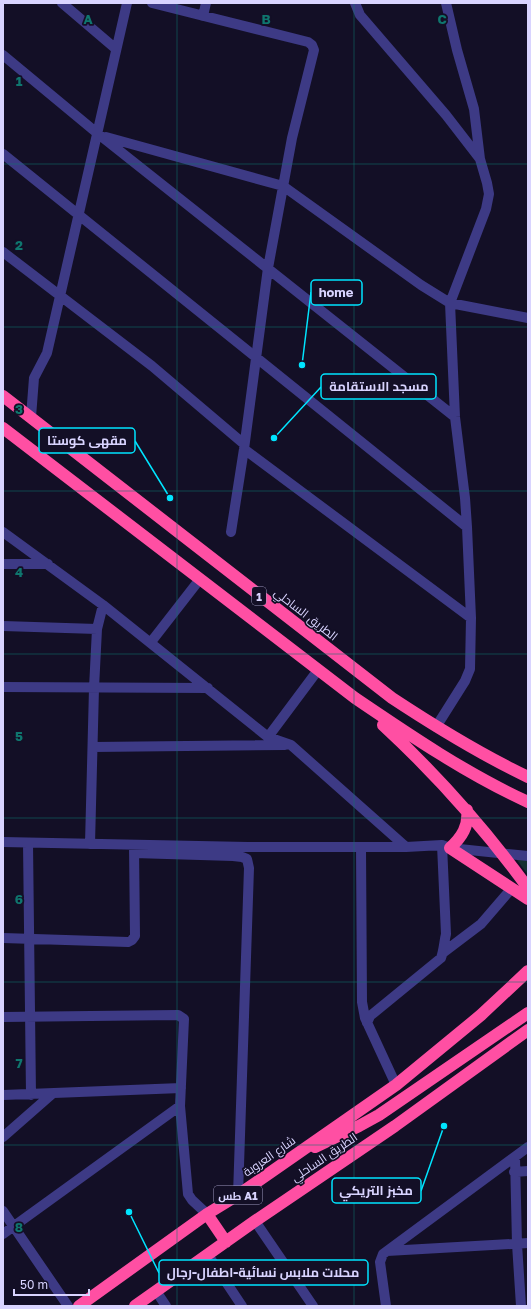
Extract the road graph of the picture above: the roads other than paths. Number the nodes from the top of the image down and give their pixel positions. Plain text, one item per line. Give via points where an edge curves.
1 (62, 3) edge
2 (127, 3) edge
3 (152, 3) edge
4 (206, 3) edge
5 (355, 3) edge
6 (446, 3) edge
7 (203, 16) junction
8 (116, 49) junction
9 (3, 54) edge
10 (99, 134) junction
11 (3, 154) edge
12 (480, 159) junction
13 (283, 186) junction
14 (79, 214) junction
15 (3, 252) edge
16 (268, 268) junction
17 (60, 294) junction
18 (450, 303) junction
19 (528, 318) edge
20 (256, 357) junction
21 (3, 396) edge
22 (32, 417) junction
23 (455, 417) junction
24 (3, 428) edge
25 (244, 446) junction
26 (467, 527) junction
27 (3, 532) edge
28 (231, 532) dead end
29 (3, 564) edge
30 (48, 564) junction
31 (200, 579) junction
32 (103, 604) junction
33 (471, 618) junction
34 (3, 626) edge
35 (97, 629) junction
36 (150, 642) junction
37 (318, 670) junction
38 (3, 687) edge
39 (94, 688) junction
40 (208, 688) junction
41 (355, 698) junction
42 (436, 727) junction
43 (268, 737) junction
44 (291, 745) junction
45 (93, 748) junction
46 (528, 777) edge
47 (528, 802) edge
48 (467, 810) junction
49 (3, 842) edge
50 (28, 843) junction
51 (90, 844) junction
52 (446, 846) junction
53 (362, 847) junction
54 (406, 847) junction
55 (134, 849) junction
56 (502, 852) junction
57 (528, 856) edge
58 (512, 888) junction
59 (528, 888) edge
60 (528, 899) edge
61 (3, 938) edge
62 (28, 938) junction
63 (444, 952) junction
64 (528, 971) edge
65 (528, 1013) edge
66 (30, 1016) junction
67 (3, 1017) edge
68 (367, 1023) junction
69 (528, 1030) edge
70 (396, 1085) junction
71 (181, 1088) junction
72 (52, 1094) junction
73 (3, 1095) edge
74 (31, 1095) junction
75 (180, 1106) junction
76 (3, 1137) edge
77 (528, 1147) edge
78 (291, 1157) junction
79 (515, 1157) junction
80 (528, 1171) edge
81 (514, 1172) junction
82 (238, 1195) junction
83 (3, 1211) edge
84 (208, 1214) junction
85 (255, 1221) junction
86 (14, 1226) junction
87 (3, 1234) edge
88 (226, 1242) junction
89 (517, 1244) junction
90 (528, 1244) edge
91 (387, 1252) junction
92 (208, 1255) junction
93 (156, 1291) junction
94 (68, 1306) edge
95 (79, 1306) edge
96 (135, 1306) edge
97 (166, 1306) edge
98 (242, 1306) edge
99 (314, 1306) edge
100 (386, 1306) edge
101 (521, 1306) edge

1 - 8 street
2 - 8 street
3 - 7 street
4 - 7 street
5 - 12 street via 360,15 446,115
6 - 12 street via 474,109
7 - 13 street via 312,45 314,50
8 - 10 street
9 - 10 street
10 - 13 street
10 - 14 street
10 - 16 street
11 - 14 street
12 - 18 street via 489,194 486,209
13 - 16 street
13 - 18 street
14 - 17 street
14 - 20 street
15 - 17 street
16 - 20 street
16 - 23 street
17 - 22 street via 47,353 34,378
17 - 25 street via 152,366
18 - 19 street
18 - 23 street
20 - 25 street
20 - 26 street
21 - 22 highway, الطريق الساحلي / 1
22 - 42 highway, الطريق الساحلي / 1 via 379,688
23 - 26 street
24 - 31 highway, 1
25 - 28 street
25 - 33 street
26 - 33 street
27 - 30 street
29 - 30 street
30 - 32 street
31 - 36 street
31 - 37 highway, 1
32 - 35 street
32 - 36 street
33 - 42 street via 470,669
34 - 35 street
35 - 39 street
36 - 40 street
37 - 41 highway, 1
37 - 43 street
38 - 39 street
39 - 40 street
39 - 45 street
40 - 43 street
41 - 47 highway, 1 via 466,770
41 - 48 highway via 432,772
42 - 46 highway, الطريق الساحلي / 1
43 - 44 street
44 - 45 street
44 - 54 street
45 - 51 street
48 - 52 highway via 465,830 461,836
48 - 56 highway
49 - 50 street
50 - 51 street
50 - 62 street
51 - 55 street
52 - 54 street
52 - 56 street
52 - 58 highway
52 - 63 street
53 - 54 street
53 - 55 street
53 - 68 street via 362,1002
55 - 62 street via 135,936 132,940 128,942
55 - 82 street via 247,859 249,868
56 - 57 street
56 - 59 highway
58 - 60 highway
58 - 63 street via 481,924
61 - 62 street
62 - 66 street
63 - 68 street via 441,958 370,1016
64 - 70 highway, طس A1 via 481,1015
65 - 78 highway via 379,1115
66 - 67 street
66 - 71 street via 178,1015 184,1019
66 - 74 street
68 - 70 street
69 - 85 highway, الطريق الساحلي / طس A1 via 395,1126
70 - 78 highway, شارع العروبة / طس A1
71 - 72 street
71 - 75 street
72 - 74 street
72 - 76 street
73 - 74 street
75 - 84 street via 188,1194
75 - 86 street
77 - 79 street
78 - 82 highway, شارع العروبة / طس A1
79 - 81 street
79 - 91 street
80 - 81 street
81 - 89 street
82 - 84 highway, شارع العروبة / طس A1
83 - 86 street
84 - 88 highway
84 - 95 highway, شارع العروبة / طس A1
85 - 88 highway, الطريق الساحلي / طس A1
85 - 99 street
86 - 87 street
86 - 94 street
88 - 92 highway, الطريق الساحلي / طس A1
89 - 90 street
89 - 91 street
89 - 101 street
91 - 100 street via 380,1262
92 - 93 highway, الطريق الساحلي / طس A1
92 - 98 street
93 - 96 highway, الطريق الساحلي / طس A1
93 - 97 street

